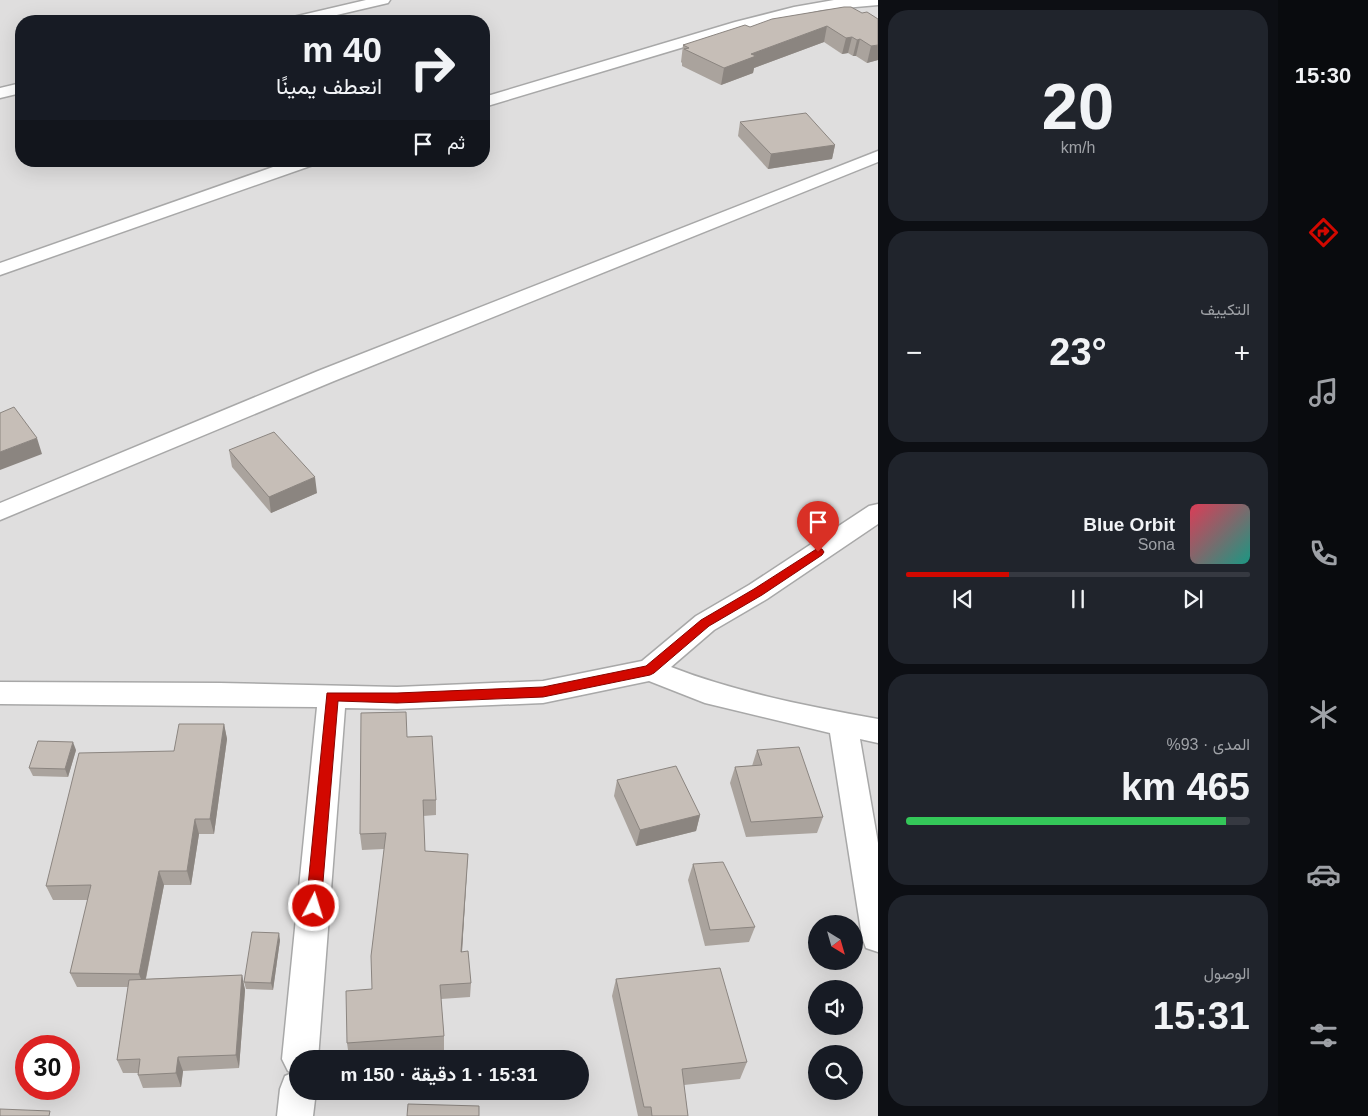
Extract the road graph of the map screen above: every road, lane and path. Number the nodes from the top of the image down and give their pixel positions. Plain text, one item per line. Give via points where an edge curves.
1 (383, 0) edge
2 (878, 1) edge
3 (355, 3) edge
4 (314, 15) edge
5 (365, 15) edge
6 (15, 89) edge
7 (0, 93) edge
8 (490, 100) edge
9 (878, 156) edge
10 (290, 167) edge
11 (0, 269) edge
12 (0, 512) edge
13 (878, 512) edge
14 (650, 670) junction
15 (0, 693) edge
16 (332, 696) junction
17 (843, 724) junction
18 (878, 730) edge
19 (878, 937) edge
20 (301, 1050) edge
21 (297, 1100) edge
22 (295, 1116) edge

1 - 3 street
2 - 8 street via 796,10 745,23
3 - 4 street
3 - 5 street
6 - 7 street
9 - 12 street via 326,376
10 - 11 street
13 - 14 street via 758,592 705,623
14 - 16 street via 543,692 397,698
14 - 17 street via 705,692
15 - 16 street
16 - 20 street
17 - 18 street
17 - 19 street
21 - 22 street

